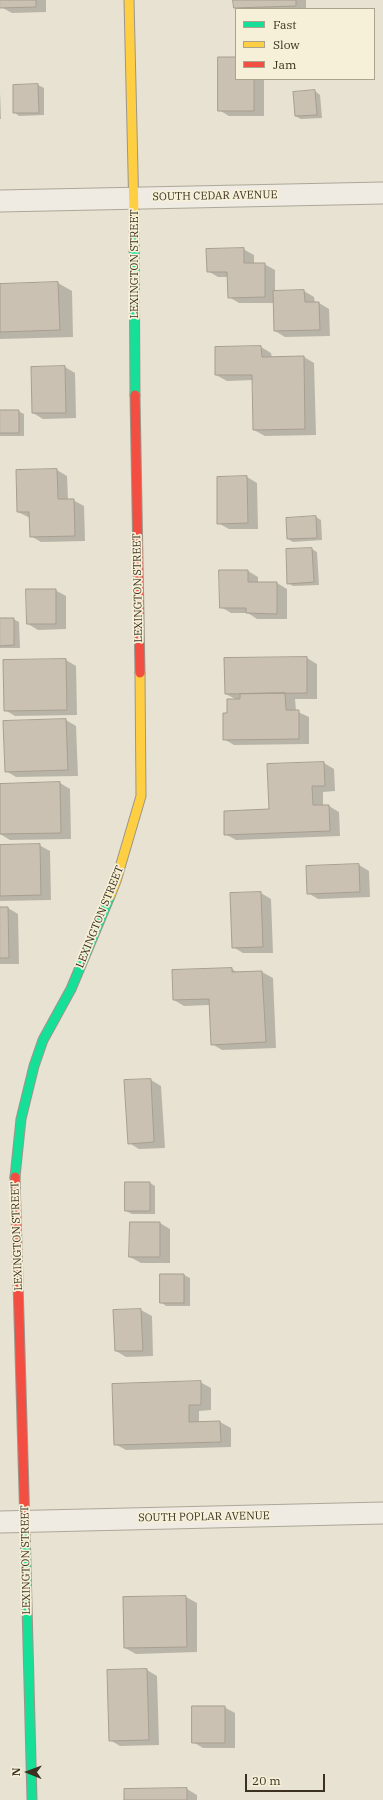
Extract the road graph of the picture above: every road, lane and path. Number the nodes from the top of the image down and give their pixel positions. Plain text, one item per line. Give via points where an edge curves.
1 (129, 0) edge
2 (383, 193) edge
3 (134, 198) junction
4 (0, 201) edge
5 (383, 1513) edge
6 (25, 1521) junction
7 (0, 1522) edge
8 (32, 1800) edge

1 - 3 street, LEXINGTON STREET
2 - 3 street, SOUTH CEDAR AVENUE
3 - 4 street, SOUTH CEDAR AVENUE
3 - 6 street, LEXINGTON STREET via 141,796 116,881 71,989 43,1040 21,1119 15,1168
5 - 6 street, SOUTH POPLAR AVENUE
6 - 7 street, SOUTH POPLAR AVENUE
6 - 8 street, LEXINGTON STREET

